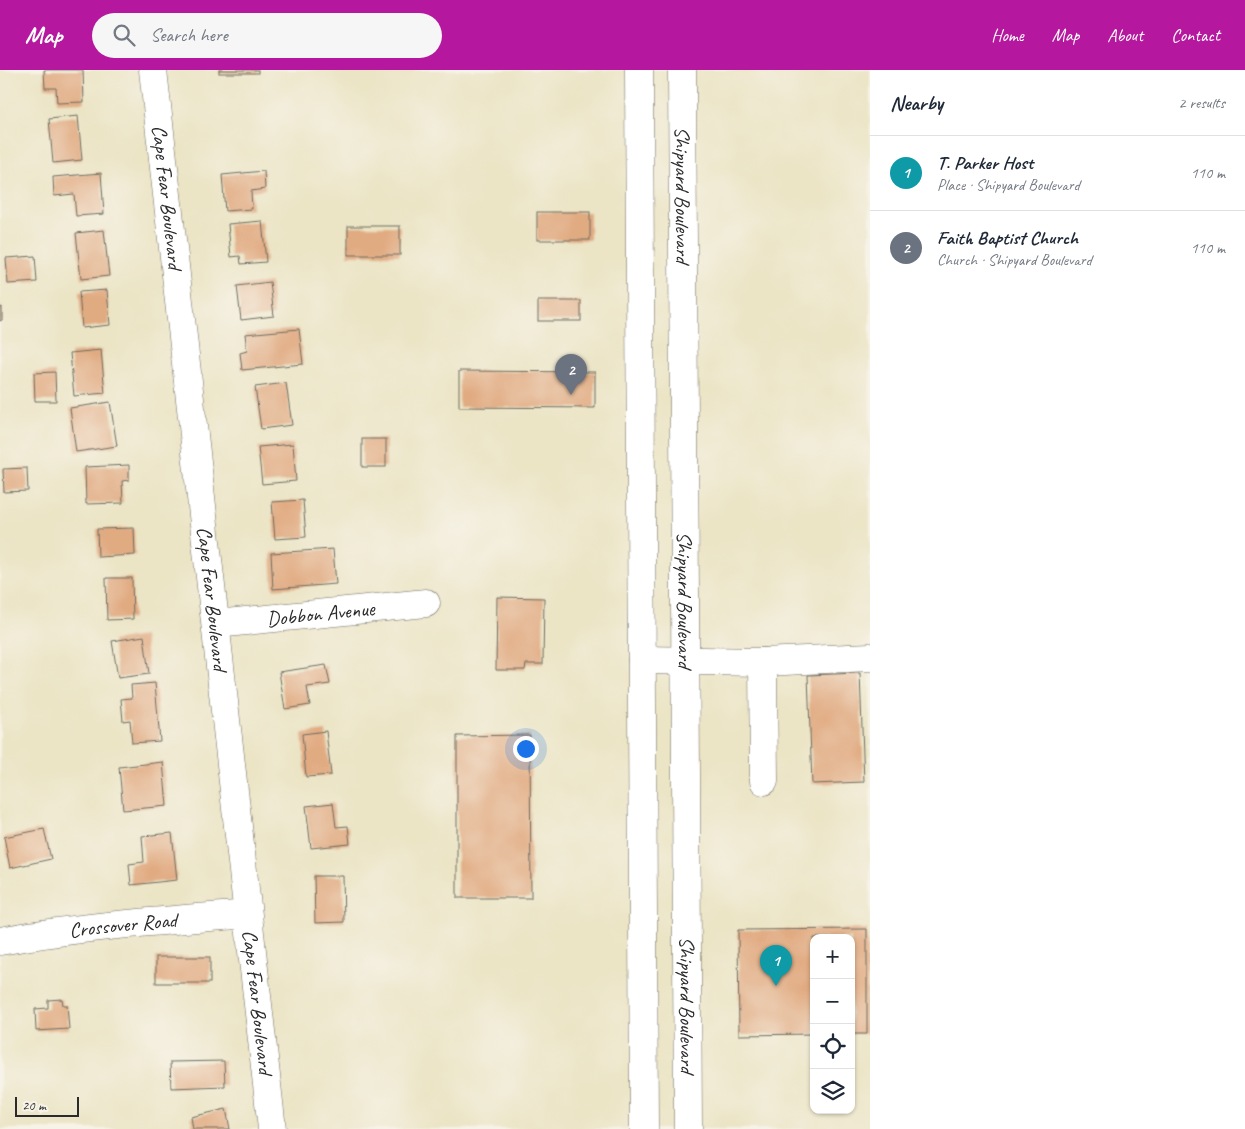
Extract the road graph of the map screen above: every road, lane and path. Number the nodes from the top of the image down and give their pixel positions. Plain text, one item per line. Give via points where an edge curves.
1 (153, 70) edge
2 (639, 70) edge
3 (682, 70) edge
4 (640, 279) junction
5 (683, 280) junction
6 (426, 602) dead end
7 (216, 624) junction
8 (870, 657) edge
9 (642, 660) junction
10 (686, 661) junction
11 (763, 662) junction
12 (764, 781) dead end
13 (247, 914) junction
14 (0, 941) edge
15 (272, 1129) edge
16 (644, 1129) edge
17 (688, 1129) edge

1 - 7 main road, Cape Fear Boulevard
2 - 4 main road, Shipyard Boulevard
3 - 5 main road, Shipyard Boulevard
4 - 5 main road
4 - 9 main road, Shipyard Boulevard
5 - 10 main road, Shipyard Boulevard
6 - 7 main road, Dobbon Avenue
7 - 13 main road, Cape Fear Boulevard
8 - 11 main road
9 - 10 main road
9 - 16 main road, Shipyard Boulevard
10 - 11 main road
10 - 17 main road, Shipyard Boulevard
11 - 12 main road
13 - 14 main road, Crossover Road via 134,923
13 - 15 main road, Cape Fear Boulevard

